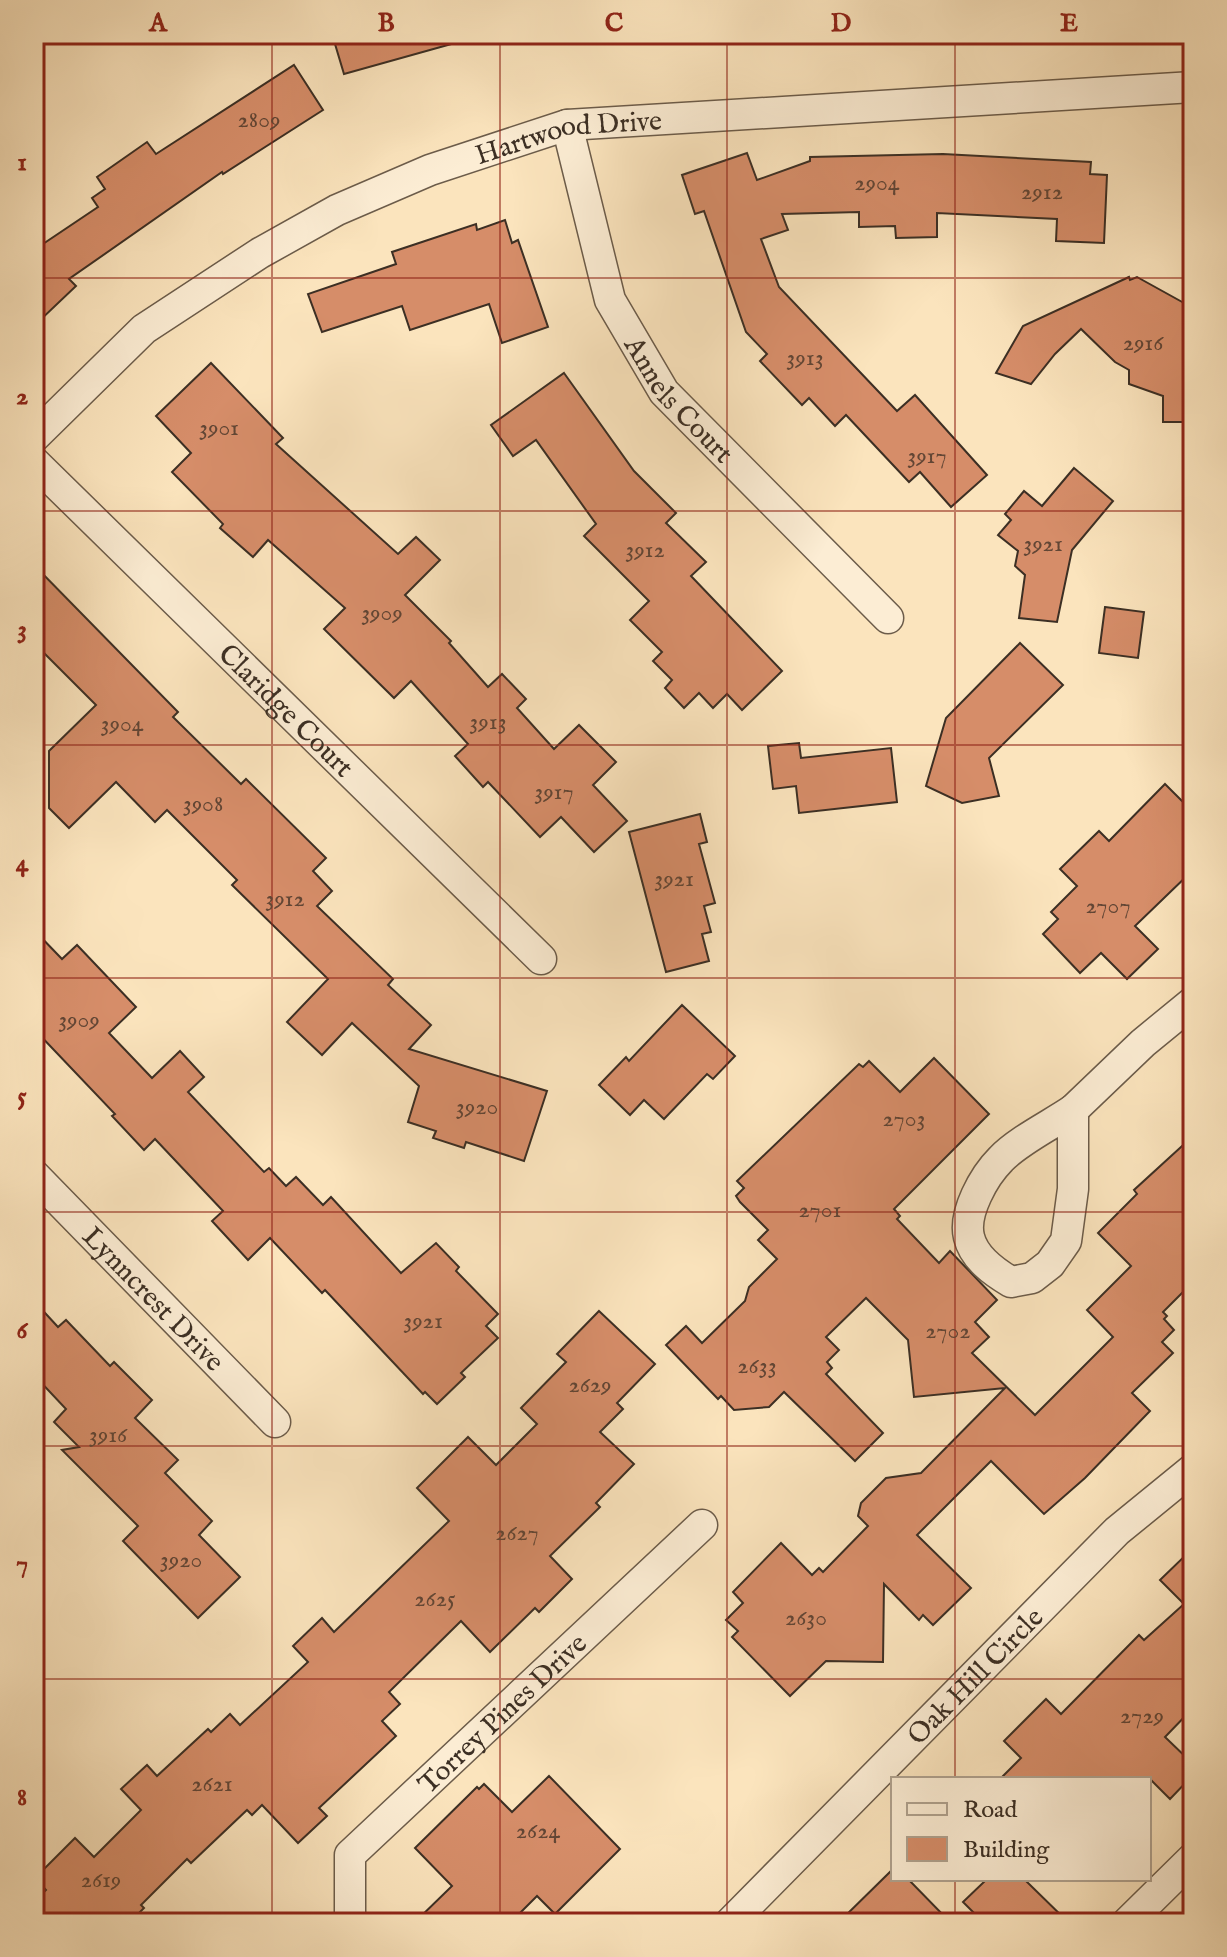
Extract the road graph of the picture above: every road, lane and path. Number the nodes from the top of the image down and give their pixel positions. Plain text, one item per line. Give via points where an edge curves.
1 (1193, 87) edge
2 (567, 125) junction
3 (34, 437) edge
4 (34, 462) edge
5 (888, 618) dead end
6 (541, 959) dead end
7 (1193, 1002) edge
8 (1073, 1110) junction
9 (34, 1175) edge
10 (275, 1422) dead end
11 (1193, 1469) edge
12 (702, 1525) dead end
13 (1193, 1858) edge
14 (350, 1923) edge
15 (730, 1923) edge
16 (1127, 1923) edge

1 - 2 street, Hartwood Drive
2 - 3 street, Hartwood Drive via 430,170 337,210 260,253 144,329
2 - 5 street, Annels Court via 610,300 664,392
4 - 6 street, Claridge Court
7 - 8 street
8 - 8 street via 1073,1189 1066,1241 1032,1278 1011,1282 984,1263 969,1237 981,1183 1002,1157
9 - 10 street, Lynncrest Drive
11 - 15 street, Oak Hill Circle via 1117,1531
12 - 14 street, Torrey Pines Drive via 350,1855
13 - 16 street

